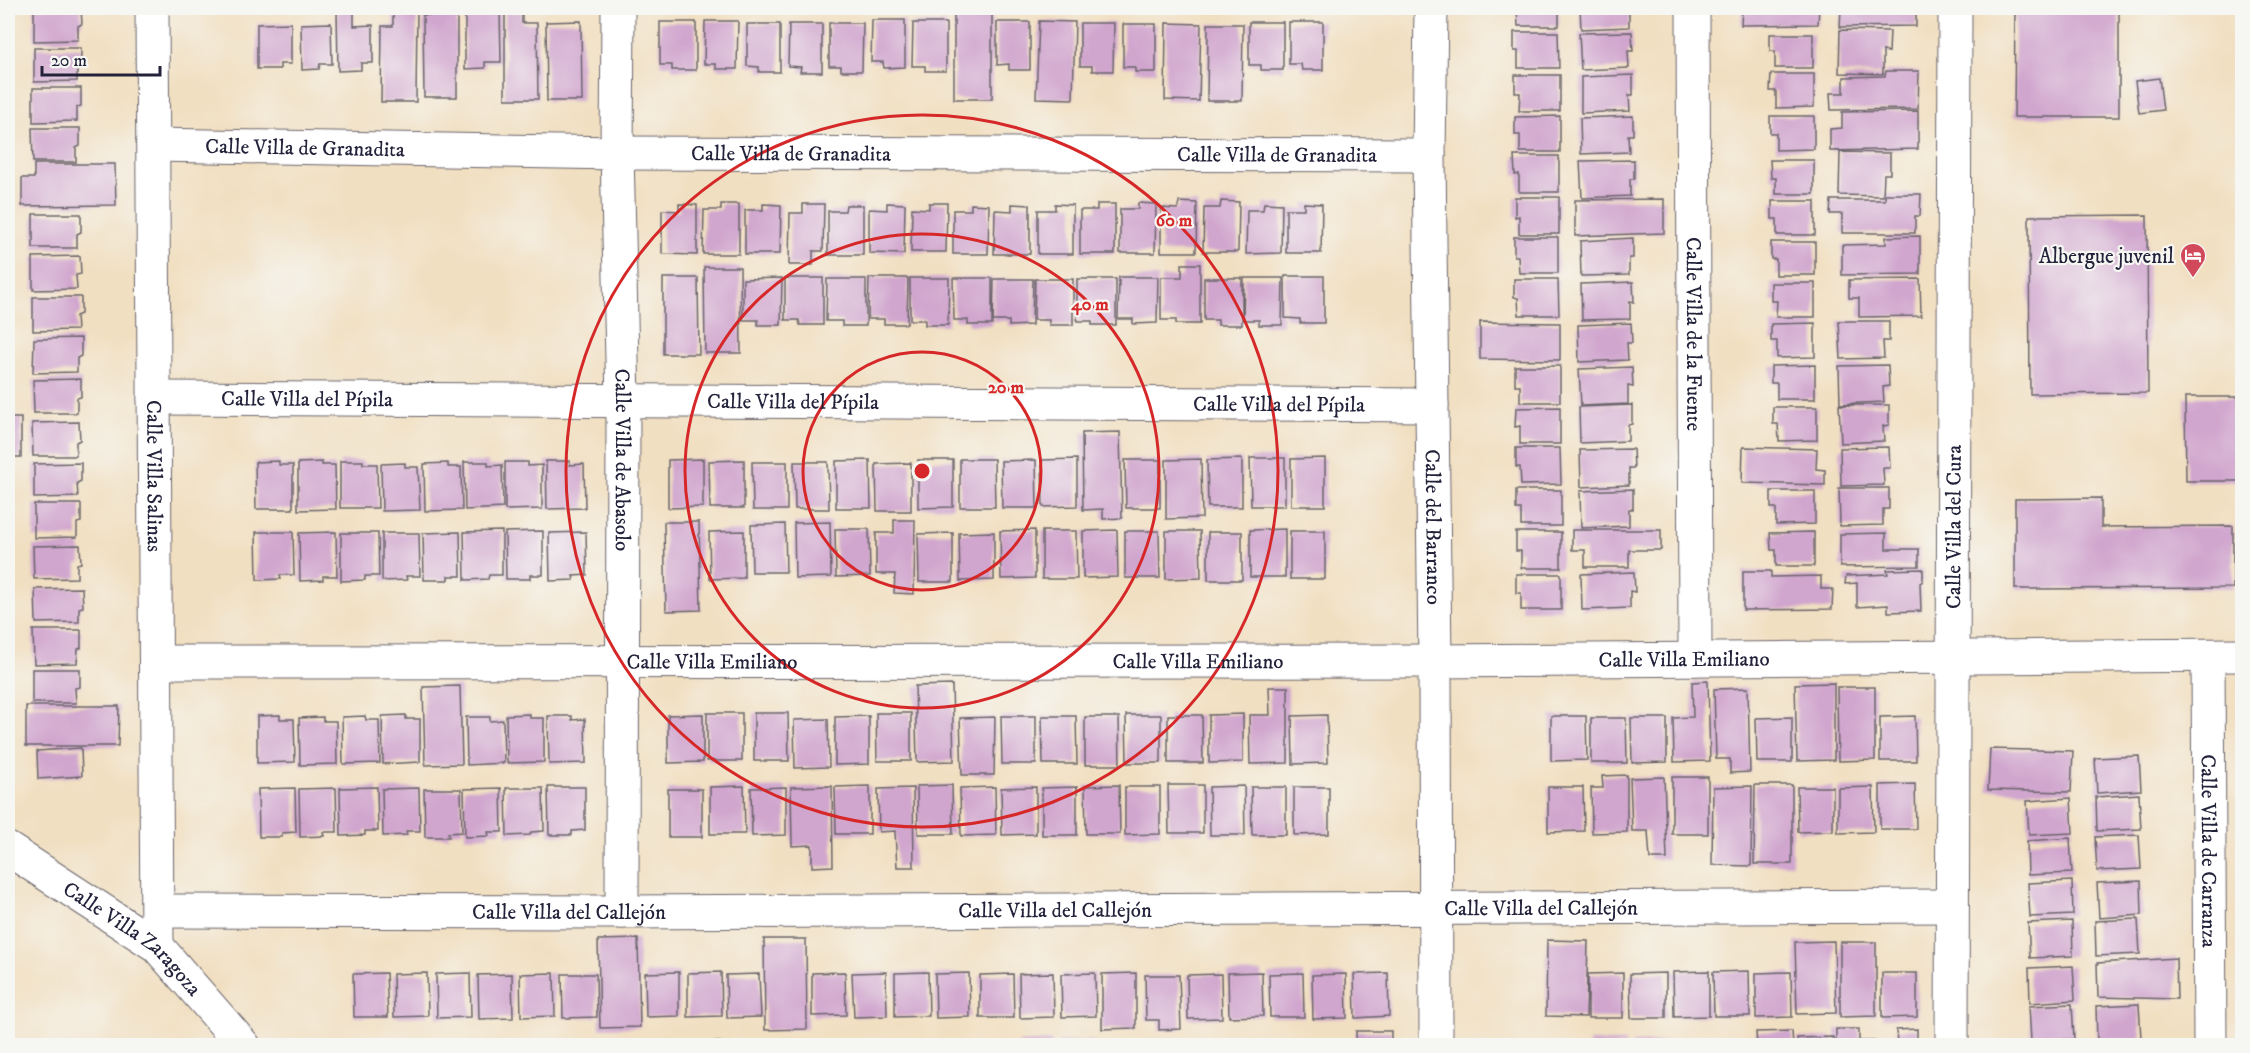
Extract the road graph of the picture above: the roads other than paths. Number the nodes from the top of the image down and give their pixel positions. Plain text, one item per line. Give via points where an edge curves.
1 (152, 8) edge
2 (618, 8) edge
3 (1431, 8) edge
4 (1694, 8) edge
5 (1955, 8) edge
6 (153, 145) junction
7 (617, 153) junction
8 (1429, 154) junction
9 (154, 398) junction
10 (623, 401) junction
11 (1432, 405) junction
12 (2242, 655) edge
13 (2208, 656) junction
14 (1953, 657) junction
15 (1695, 659) junction
16 (1435, 661) junction
17 (156, 662) junction
18 (621, 662) junction
19 (8, 849) edge
20 (1952, 906) junction
21 (1435, 909) junction
22 (158, 911) junction
23 (622, 912) junction
24 (157, 946) junction
25 (244, 1046) edge
26 (1436, 1046) edge
27 (1952, 1046) edge
28 (2210, 1046) edge

1 - 6 street, Calle Villa Salinas
2 - 7 street, Calle Villa de Abasolo
3 - 8 street, Calle del Barranco
4 - 15 street, Calle Villa de la Fuente
5 - 14 street, Calle Villa del Cura
6 - 7 street, Calle Villa de Granadita
6 - 9 street, Calle Villa Salinas
7 - 8 street, Calle Villa de Granadita
7 - 10 street, Calle Villa de Abasolo
8 - 11 street, Calle del Barranco
9 - 10 street, Calle Villa del Pípila
9 - 17 street, Calle Villa Salinas
10 - 11 street, Calle Villa del Pípila
10 - 18 street, Calle Villa de Abasolo
11 - 16 street, Calle del Barranco
12 - 13 street, Calle Villa Emiliano
13 - 14 street, Calle Villa Emiliano
13 - 28 street, Calle Villa de Carranza
14 - 15 street, Calle Villa Emiliano
14 - 20 street, Calle Villa del Cura
15 - 16 street, Calle Villa Emiliano
16 - 18 street, Calle Villa Emiliano
16 - 21 street, Calle del Barranco
17 - 18 street, Calle Villa Emiliano
17 - 22 street, Calle Villa Salinas
18 - 23 street, Calle Villa de Abasolo
19 - 24 street, Calle Villa Zaragoza
20 - 21 street, Calle Villa del Callejón
20 - 27 street, Calle Villa del Cura
21 - 23 street, Calle Villa del Callejón
21 - 26 street, Calle del Barranco
22 - 23 street, Calle Villa del Callejón
22 - 24 street, Calle Villa Salinas
24 - 25 street, Calle Villa Zaragoza

